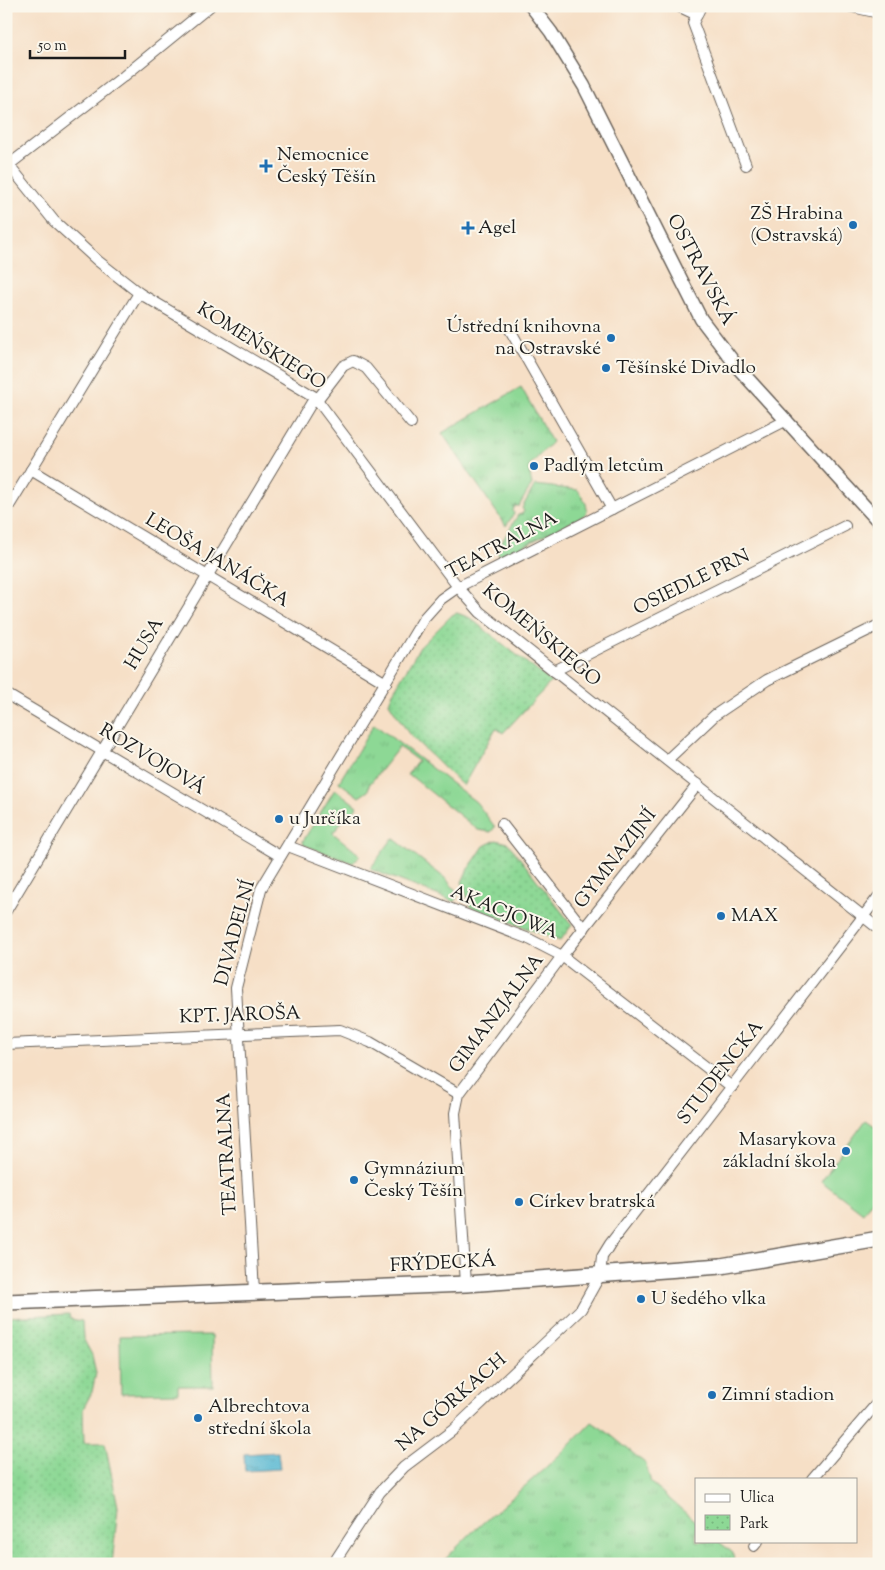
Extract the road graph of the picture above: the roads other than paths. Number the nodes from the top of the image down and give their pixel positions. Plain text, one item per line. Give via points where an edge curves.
1 (210, 6) edge
2 (531, 6) edge
3 (848, 6) edge
4 (680, 7) edge
5 (699, 11) edge
6 (879, 13) edge
7 (746, 164) dead end
8 (8, 166) edge
9 (138, 293) junction
10 (509, 328) dead end
11 (316, 398) junction
12 (787, 420) junction
13 (411, 423) dead end
14 (31, 470) junction
15 (612, 509) junction
16 (6, 511) edge
17 (879, 522) edge
18 (845, 526) dead end
19 (207, 575) junction
20 (458, 587) junction
21 (879, 625) edge
22 (554, 671) junction
23 (386, 683) junction
24 (6, 694) edge
25 (102, 750) junction
26 (667, 760) junction
27 (698, 784) junction
28 (502, 824) dead end
29 (288, 846) junction
30 (280, 856) junction
31 (879, 896) edge
32 (6, 911) edge
33 (863, 916) junction
34 (584, 929) junction
35 (879, 929) edge
36 (562, 956) junction
37 (239, 1033) junction
38 (6, 1044) edge
39 (732, 1087) junction
40 (459, 1094) junction
41 (879, 1239) edge
42 (600, 1275) junction
43 (466, 1284) junction
44 (254, 1291) junction
45 (6, 1302) edge
46 (879, 1400) edge
47 (813, 1478) edge
48 (333, 1564) edge

1 - 8 street
2 - 12 street, OSTRAVSKÁ via 584,86 701,319 739,369
3 - 6 street
4 - 5 street
5 - 7 street via 693,23
8 - 9 street, KOMEŃSKIEGO via 54,221
9 - 11 street, KOMEŃSKIEGO
9 - 14 street
10 - 15 street
11 - 13 street, HUSA via 343,366 353,362 366,368
11 - 19 street, HUSA
11 - 20 street, KOMEŃSKIEGO
12 - 15 street, TEATRALNA
12 - 17 street, OSTRAVSKÁ
14 - 16 street
14 - 19 street, LEOŠA JANÁČKA
15 - 20 street, TEATRALNA
18 - 22 street, OSIEDLE PRN
19 - 23 street, LEOŠA JANÁČKA
19 - 25 street, HUSA
20 - 22 street, KOMEŃSKIEGO via 480,612
20 - 23 street, TEATRALNA via 424,618
21 - 26 street via 767,680 715,715
22 - 26 street, KOMEŃSKIEGO
23 - 29 street, TEATRALNA
24 - 25 street, ROZVOJOVÁ
25 - 30 street, ROZVOJOVÁ
25 - 32 street, HUSA
26 - 27 street, KOMEŃSKIEGO
27 - 33 street, KOMEŃSKIEGO
27 - 34 street, GYMNAZIJNÍ
28 - 34 street
29 - 30 street, DIVADELNÍ
29 - 36 street, AKACJOWA via 529,939
30 - 37 street, DIVADELNÍ via 261,889 236,988
31 - 33 street, STUDENCKA
33 - 35 street, KOMEŃSKIEGO
33 - 39 street, STUDENCKA
34 - 36 street, GYMNAZIJNÍ
36 - 39 street, AKACJOWA
36 - 40 street, GIMANZJALNA
37 - 38 street, KPT. JAROŠA
37 - 40 street, KPT. JAROŠA via 340,1030 370,1042
37 - 44 street, TEATRALNA
39 - 42 street, STUDENCKA via 610,1244 602,1257
40 - 43 street via 455,1114
41 - 42 main road, FRÝDECKÁ via 721,1266
42 - 43 main road, FRÝDECKÁ
42 - 48 street, NA GÓRKACH via 581,1309 453,1430 404,1468 380,1492
43 - 44 main road, FRÝDECKÁ
44 - 45 main road, FRÝDECKÁ
46 - 47 street

